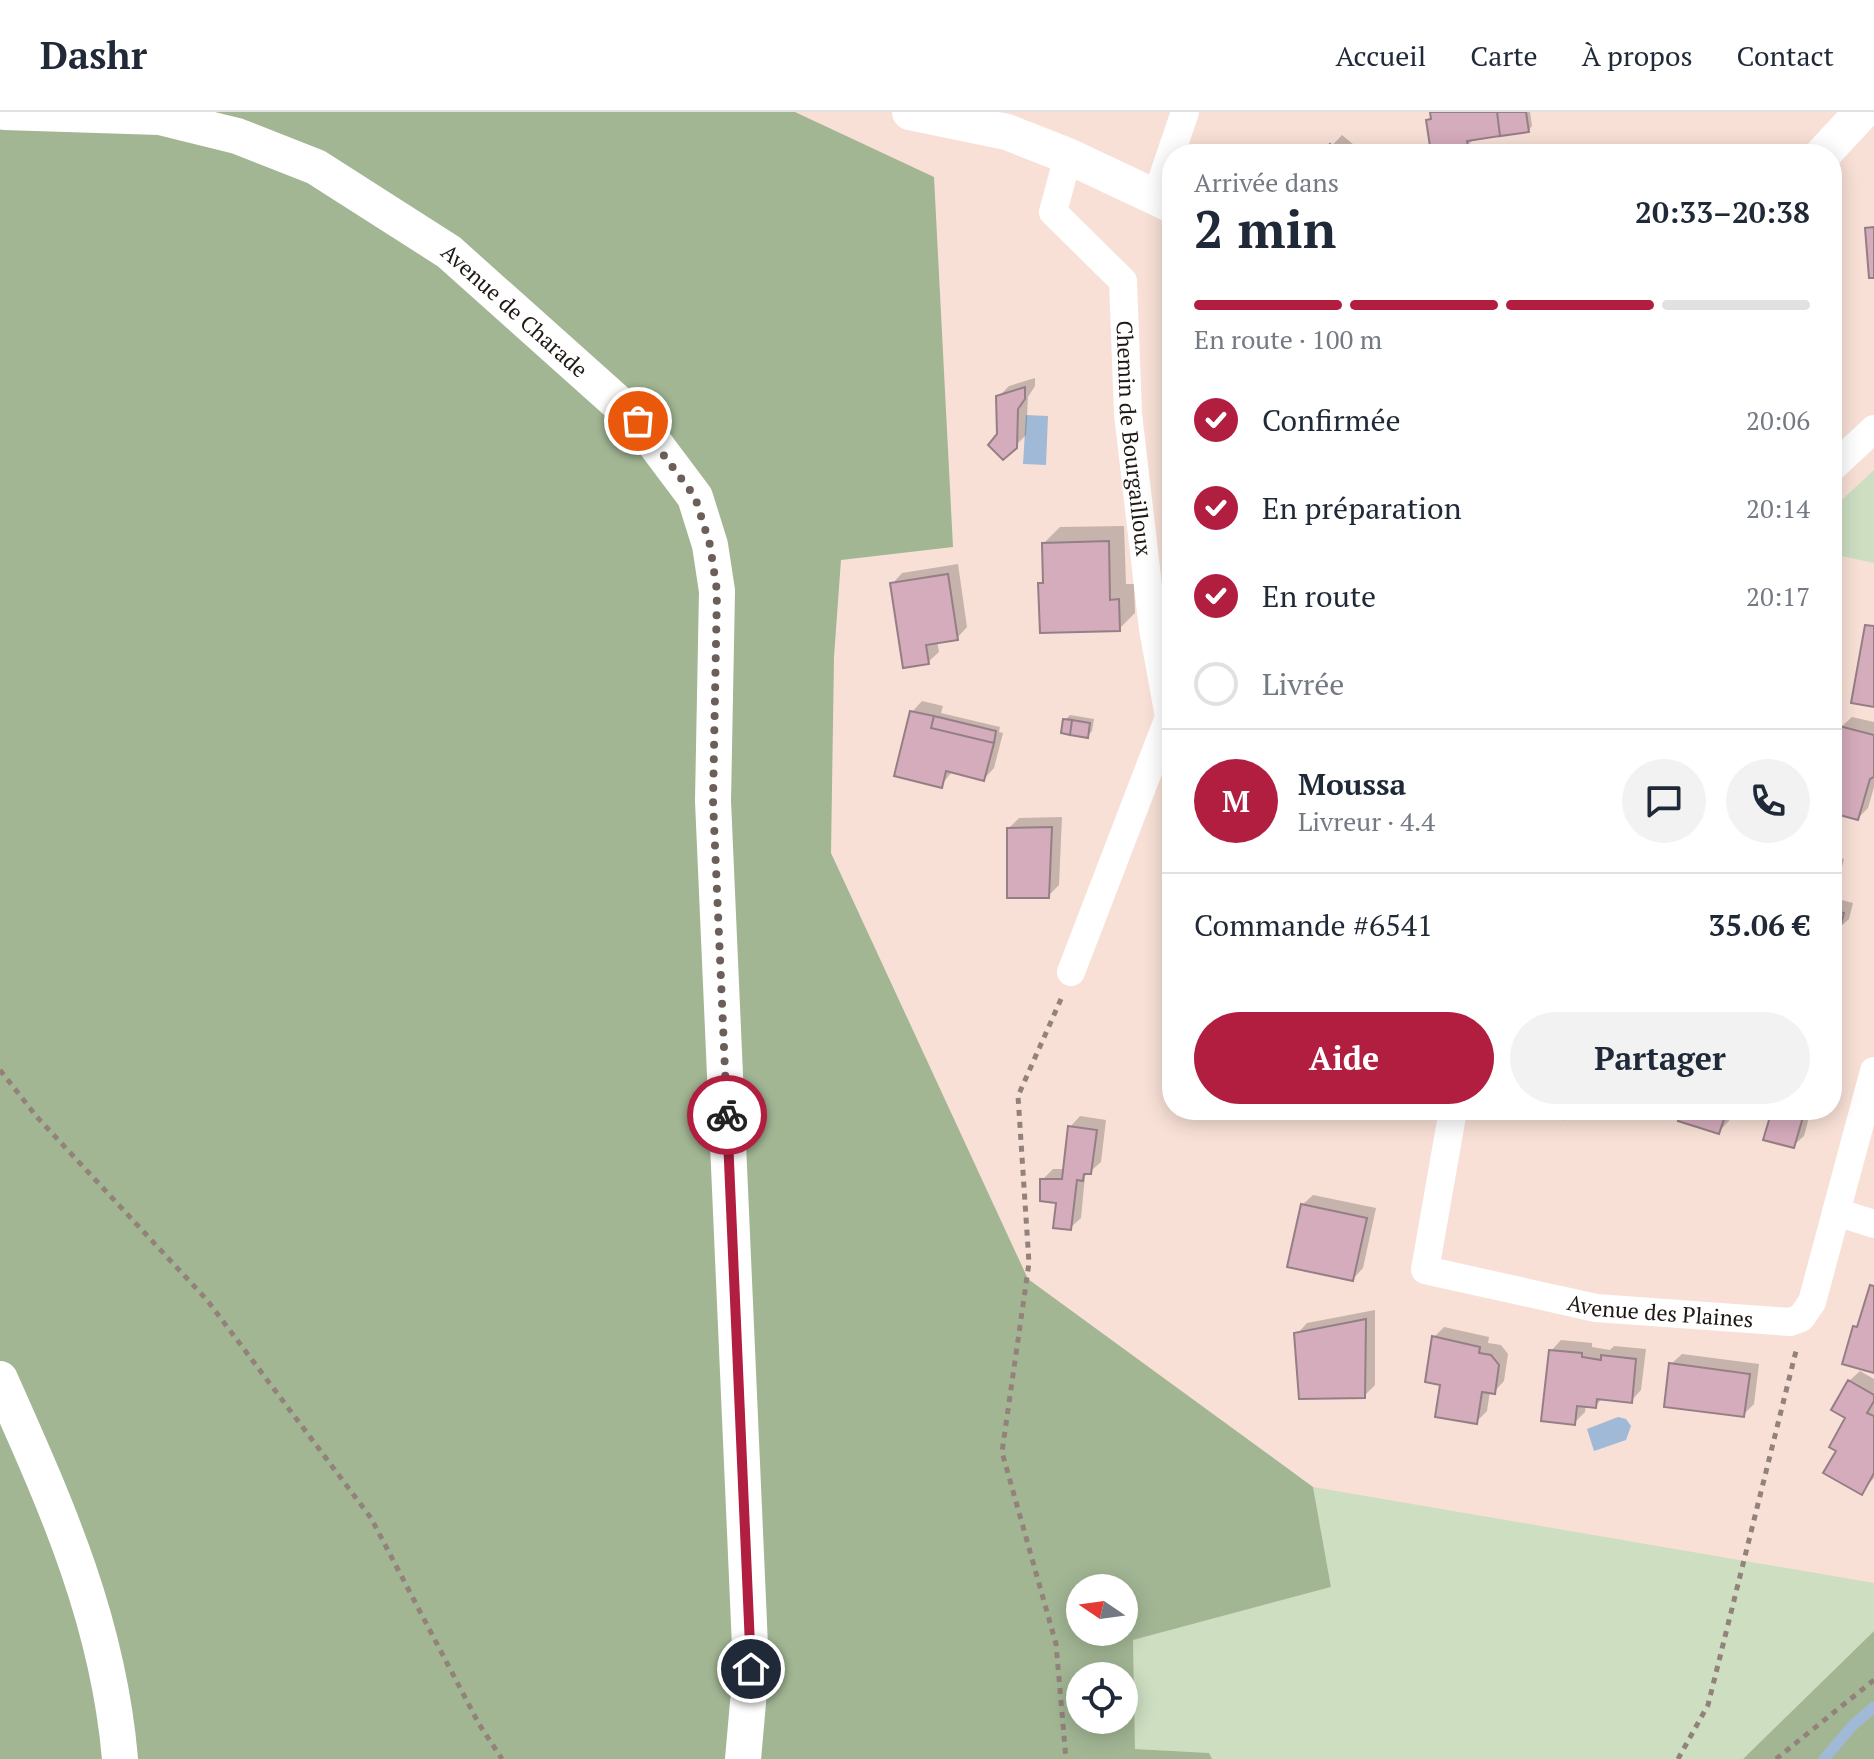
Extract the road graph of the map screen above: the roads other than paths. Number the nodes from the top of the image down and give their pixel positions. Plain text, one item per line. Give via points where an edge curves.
1 (4, 112) edge
2 (910, 112) edge
3 (1185, 112) edge
4 (1862, 112) edge
5 (1177, 144) edge
6 (1832, 144) edge
7 (1068, 156) junction
8 (1162, 200) edge
9 (1874, 429) edge
10 (1842, 459) edge
11 (1162, 675) edge
12 (1162, 737) edge
13 (1071, 972) road end
14 (1874, 1071) edge
15 (1451, 1120) edge
16 (1836, 1212) junction
17 (1874, 1224) edge
18 (0, 1379) edge
19 (120, 1759) edge
20 (743, 1759) edge

1 - 20 street, Avenue de Charade via 160,117 237,136 316,167 449,252 638,421 695,497 717,591 713,801 751,1669
2 - 7 street via 1007,132
3 - 5 street
4 - 6 street
7 - 8 street
7 - 11 street, Chemin de Bourgailloux via 1053,212 1123,281 1128,414
9 - 10 street
12 - 13 street, Chemin de Bourgailloux
14 - 16 street
15 - 16 street, Avenue des Plaines via 1425,1270 1596,1308 1790,1322 1801,1318 1812,1302
16 - 17 street
18 - 19 street via 75,1555 106,1658

